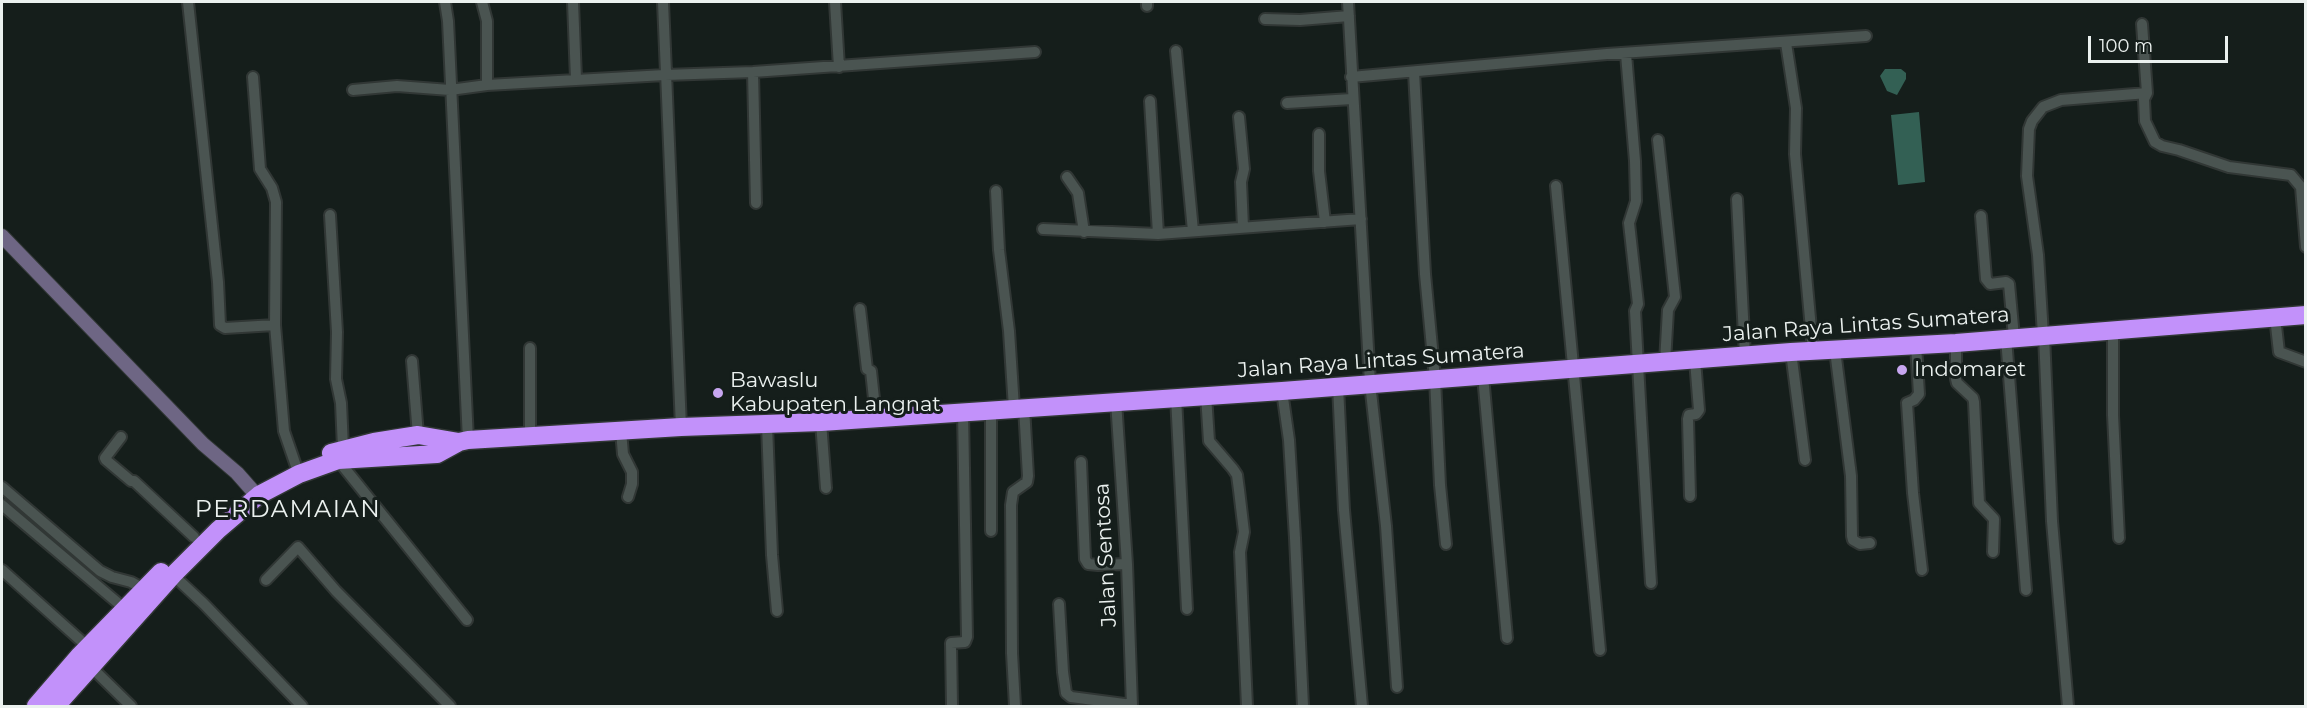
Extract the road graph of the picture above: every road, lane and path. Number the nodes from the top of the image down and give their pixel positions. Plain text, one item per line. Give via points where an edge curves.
1 (188, 2) edge
2 (445, 2) edge
3 (482, 2) edge
4 (573, 2) edge
5 (663, 2) edge
6 (835, 2) edge
7 (1348, 2) edge
8 (1349, 16) junction
9 (1265, 19) dead end
10 (2142, 24) dead end
11 (1866, 36) dead end
12 (1786, 43) junction
13 (1176, 51) dead end
14 (1035, 52) dead end
15 (1626, 54) junction
16 (839, 67) junction
17 (753, 72) junction
18 (1413, 72) junction
19 (665, 75) junction
20 (1351, 77) junction
21 (253, 78) dead end
22 (576, 79) junction
23 (488, 84) junction
24 (353, 90) dead end
25 (450, 90) junction
26 (2147, 93) junction
27 (1353, 99) junction
28 (1150, 101) dead end
29 (1287, 104) dead end
30 (1239, 117) dead end
31 (1319, 134) dead end
32 (1658, 140) dead end
33 (1067, 177) dead end
34 (1556, 186) dead end
35 (996, 191) dead end
36 (1737, 199) dead end
37 (756, 203) dead end
38 (330, 215) dead end
39 (1981, 216) dead end
40 (1361, 219) junction
41 (1325, 222) junction
42 (1243, 227) junction
43 (1043, 229) dead end
44 (1192, 231) junction
45 (1084, 232) junction
46 (1158, 234) junction
47 (2, 236) edge
48 (2306, 248) edge
49 (860, 309) dead end
50 (2306, 315) edge
51 (2275, 317) junction
52 (275, 325) junction
53 (2113, 331) junction
54 (2044, 335) junction
55 (2010, 338) junction
56 (1956, 343) junction
57 (1916, 345) junction
58 (530, 348) dead end
59 (1835, 350) junction
60 (1813, 351) junction
61 (1791, 352) junction
62 (1745, 356) junction
63 (1695, 360) junction
64 (412, 361) dead end
65 (1665, 362) junction
66 (2306, 362) edge
67 (1638, 364) junction
68 (1574, 370) junction
69 (1483, 376) junction
70 (1435, 379) junction
71 (1370, 383) junction
72 (1338, 386) junction
73 (1282, 391) junction
74 (1206, 395) junction
75 (1176, 397) junction
76 (1116, 401) junction
77 (1019, 408) junction
78 (991, 410) junction
79 (963, 412) junction
80 (876, 417) junction
81 (821, 422) junction
82 (767, 425) junction
83 (681, 427) junction
84 (621, 431) junction
85 (418, 435) junction
86 (530, 436) junction
87 (121, 437) dead end
88 (464, 441) junction
89 (340, 454) junction
90 (1805, 460) dead end
91 (1081, 462) dead end
92 (296, 466) junction
93 (2, 487) edge
94 (825, 488) dead end
95 (252, 490) junction
96 (1690, 496) dead end
97 (628, 497) dead end
98 (2, 505) edge
99 (992, 531) dead end
100 (194, 537) junction
101 (2119, 538) dead end
102 (1870, 543) dead end
103 (1446, 544) dead end
104 (1993, 552) dead end
105 (1127, 564) junction
106 (2, 570) edge
107 (1922, 570) dead end
108 (173, 575) junction
109 (266, 580) dead end
110 (1651, 583) dead end
111 (144, 589) junction
112 (2026, 590) dead end
113 (1059, 604) dead end
114 (125, 609) junction
115 (1187, 609) dead end
116 (777, 611) dead end
117 (467, 620) dead end
118 (1507, 638) dead end
119 (1600, 650) dead end
120 (86, 656) junction
121 (1397, 687) dead end
122 (36, 706) edge
123 (56, 706) edge
124 (131, 706) edge
125 (302, 706) edge
126 (450, 706) edge
127 (951, 706) edge
128 (1016, 706) edge
129 (1132, 706) edge
130 (1247, 706) edge
131 (1303, 706) edge
132 (1362, 706) edge
133 (2068, 706) edge

1 - 52 street via 220,325
2 - 25 street
3 - 23 street via 487,21
4 - 22 street
5 - 19 street
6 - 16 street
7 - 8 street
8 - 9 street
8 - 20 street
10 - 26 street
11 - 12 street
12 - 15 street
12 - 60 street via 1796,108 1795,154
13 - 44 street
14 - 16 street
15 - 18 street
15 - 67 street via 1635,161 1636,201 1629,223 1638,304
16 - 17 street
17 - 19 street
17 - 37 street
18 - 20 street
18 - 70 street
19 - 22 street
19 - 83 street
20 - 27 street
21 - 52 street via 260,169 276,202
22 - 23 street
23 - 25 street
24 - 25 street via 397,86
25 - 88 street via 461,267
26 - 48 street via 2147,128 2155,142 2229,167 2284,173 2296,179 2301,188
26 - 54 street via 2061,100 2043,106 2032,121 2026,176 2038,255
27 - 29 street
27 - 40 street
28 - 46 street
30 - 42 street via 1244,169
31 - 41 street
32 - 65 street via 1675,286 1675,297 1668,310
33 - 45 street via 1078,193
34 - 68 street
35 - 77 street via 999,250
36 - 62 street
38 - 89 street via 336,379 341,403
39 - 55 street via 1986,279 1990,284 2009,284
40 - 41 street
40 - 71 street
41 - 42 street
42 - 44 street
43 - 45 street
44 - 46 street
45 - 46 street
47 - 95 street
49 - 80 street
50 - 51 highway, Jalan Raya Lintas Sumatera
51 - 53 highway, Jalan Raya Lintas Sumatera
51 - 66 street via 2279,352
52 - 92 street via 284,431
53 - 54 highway, Jalan Raya Lintas Sumatera
53 - 101 street
54 - 55 highway, Jalan Raya Lintas Sumatera
54 - 133 street via 2052,521
55 - 56 highway, Jalan Raya Lintas Sumatera
55 - 112 street
56 - 57 highway, Jalan Raya Lintas Sumatera
56 - 104 street via 1956,379 1974,402 1979,503 1994,519
57 - 59 highway, Jalan Raya Lintas Sumatera
57 - 107 street via 1919,394 1907,403
58 - 86 street
59 - 60 highway, Jalan Raya Lintas Sumatera
59 - 102 street via 1851,476 1852,536 1860,544
60 - 61 highway, Jalan Raya Lintas Sumatera
61 - 62 highway, Jalan Raya Lintas Sumatera
61 - 90 street
62 - 63 highway, Jalan Raya Lintas Sumatera
63 - 65 highway, Jalan Raya Lintas Sumatera
63 - 96 street via 1699,410 1688,419
64 - 85 street
65 - 67 highway, Jalan Raya Lintas Sumatera
67 - 68 highway, Jalan Raya Lintas Sumatera
67 - 110 street
68 - 69 highway, Jalan Raya Lintas Sumatera
68 - 119 street
69 - 70 highway, Jalan Raya Lintas Sumatera
69 - 118 street
70 - 71 highway, Jalan Raya Lintas Sumatera
70 - 103 street
71 - 72 highway, Jalan Raya Lintas Sumatera
71 - 121 street via 1386,526
72 - 73 highway, Jalan Raya Lintas Sumatera
72 - 132 street via 1344,510
73 - 74 highway, Jalan Raya Lintas Sumatera
73 - 131 street via 1289,440
74 - 75 highway, Jalan Raya Lintas Sumatera
74 - 130 street via 1209,441 1237,475 1239,490 1244,532 1240,552
75 - 76 highway, Jalan Raya Lintas Sumatera
75 - 115 street
76 - 77 highway, Jalan Raya Lintas Sumatera
76 - 105 street, Jalan Sentosa
77 - 78 highway, Jalan Raya Lintas Sumatera
77 - 128 street via 1028,476 1027,482 1013,492 1011,505
78 - 79 highway, Jalan Raya Lintas Sumatera
78 - 99 street
79 - 80 highway, Jalan Raya Lintas Sumatera
79 - 127 street via 967,637 965,642 951,643
80 - 81 highway, Jalan Raya Lintas Sumatera
81 - 82 highway, Jalan Raya Lintas Sumatera
81 - 94 street
82 - 83 highway, Jalan Raya Lintas Sumatera
82 - 116 street
83 - 84 highway, Jalan Raya Lintas Sumatera
84 - 86 highway, Jalan Raya Lintas Sumatera
84 - 97 street via 623,454 632,472
85 - 88 highway, Jalan Raya Lintas Sumatera
85 - 89 highway, Jalan Raya Lintas Sumatera
86 - 88 highway, Jalan Raya Lintas Sumatera
87 - 100 street via 106,460
88 - 89 highway, Jalan Raya Lintas Sumatera via 437,454
89 - 92 highway, Jalan Raya Lintas Sumatera
89 - 108 highway, Jalan Raya Lintas Sumatera via 259,495
89 - 117 street via 387,524
91 - 105 street via 1085,559 1088,564
92 - 95 highway, Jalan Raya Lintas Sumatera
93 - 111 street via 100,572
95 - 100 highway, Jalan Raya Lintas Sumatera
98 - 114 street
100 - 111 highway, Jalan Raya Lintas Sumatera
105 - 129 street, Jalan Sentosa
106 - 120 street
108 - 120 highway, Jalan Raya Lintas Sumatera
108 - 125 street
109 - 126 street via 298,548
111 - 114 highway, Jalan Raya Lintas Sumatera
113 - 129 street via 1066,693
114 - 120 highway, Jalan Raya Lintas Sumatera
120 - 122 highway, Jalan Raya Lintas Sumatera
120 - 123 highway, Jalan Raya Lintas Sumatera
120 - 124 street

